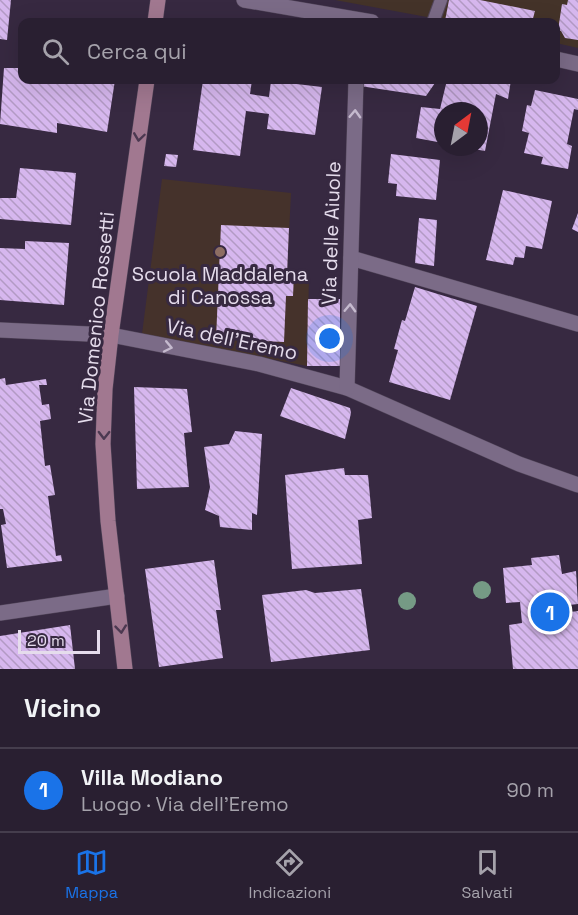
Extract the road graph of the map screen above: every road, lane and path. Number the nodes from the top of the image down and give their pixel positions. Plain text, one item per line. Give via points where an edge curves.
1 (159, 0) edge
2 (244, 0) edge
3 (441, 0) edge
4 (156, 18) edge
5 (341, 18) edge
6 (434, 18) edge
7 (560, 60) edge
8 (578, 64) edge
9 (146, 84) edge
10 (356, 84) edge
11 (351, 258) junction
12 (578, 324) edge
13 (0, 330) edge
14 (111, 335) junction
15 (347, 388) junction
16 (578, 485) edge
17 (117, 596) junction
18 (0, 613) edge
19 (125, 669) edge

1 - 4 main road
2 - 5 street
3 - 6 lane
7 - 8 street
9 -> 14 main road, Via Domenico Rossetti
11 -> 10 street, Via delle Aiuole
11 - 12 street
15 -> 11 street, Via delle Aiuole
13 - 14 street, Via dell'Eremo
14 -> 15 street, Via dell'Eremo via 259,364
14 -> 17 main road, Via Domenico Rossetti via 103,444
15 - 16 street, Via dell'Eremo via 519,464
17 - 18 street
17 -> 19 main road, Via Domenico Rossetti

